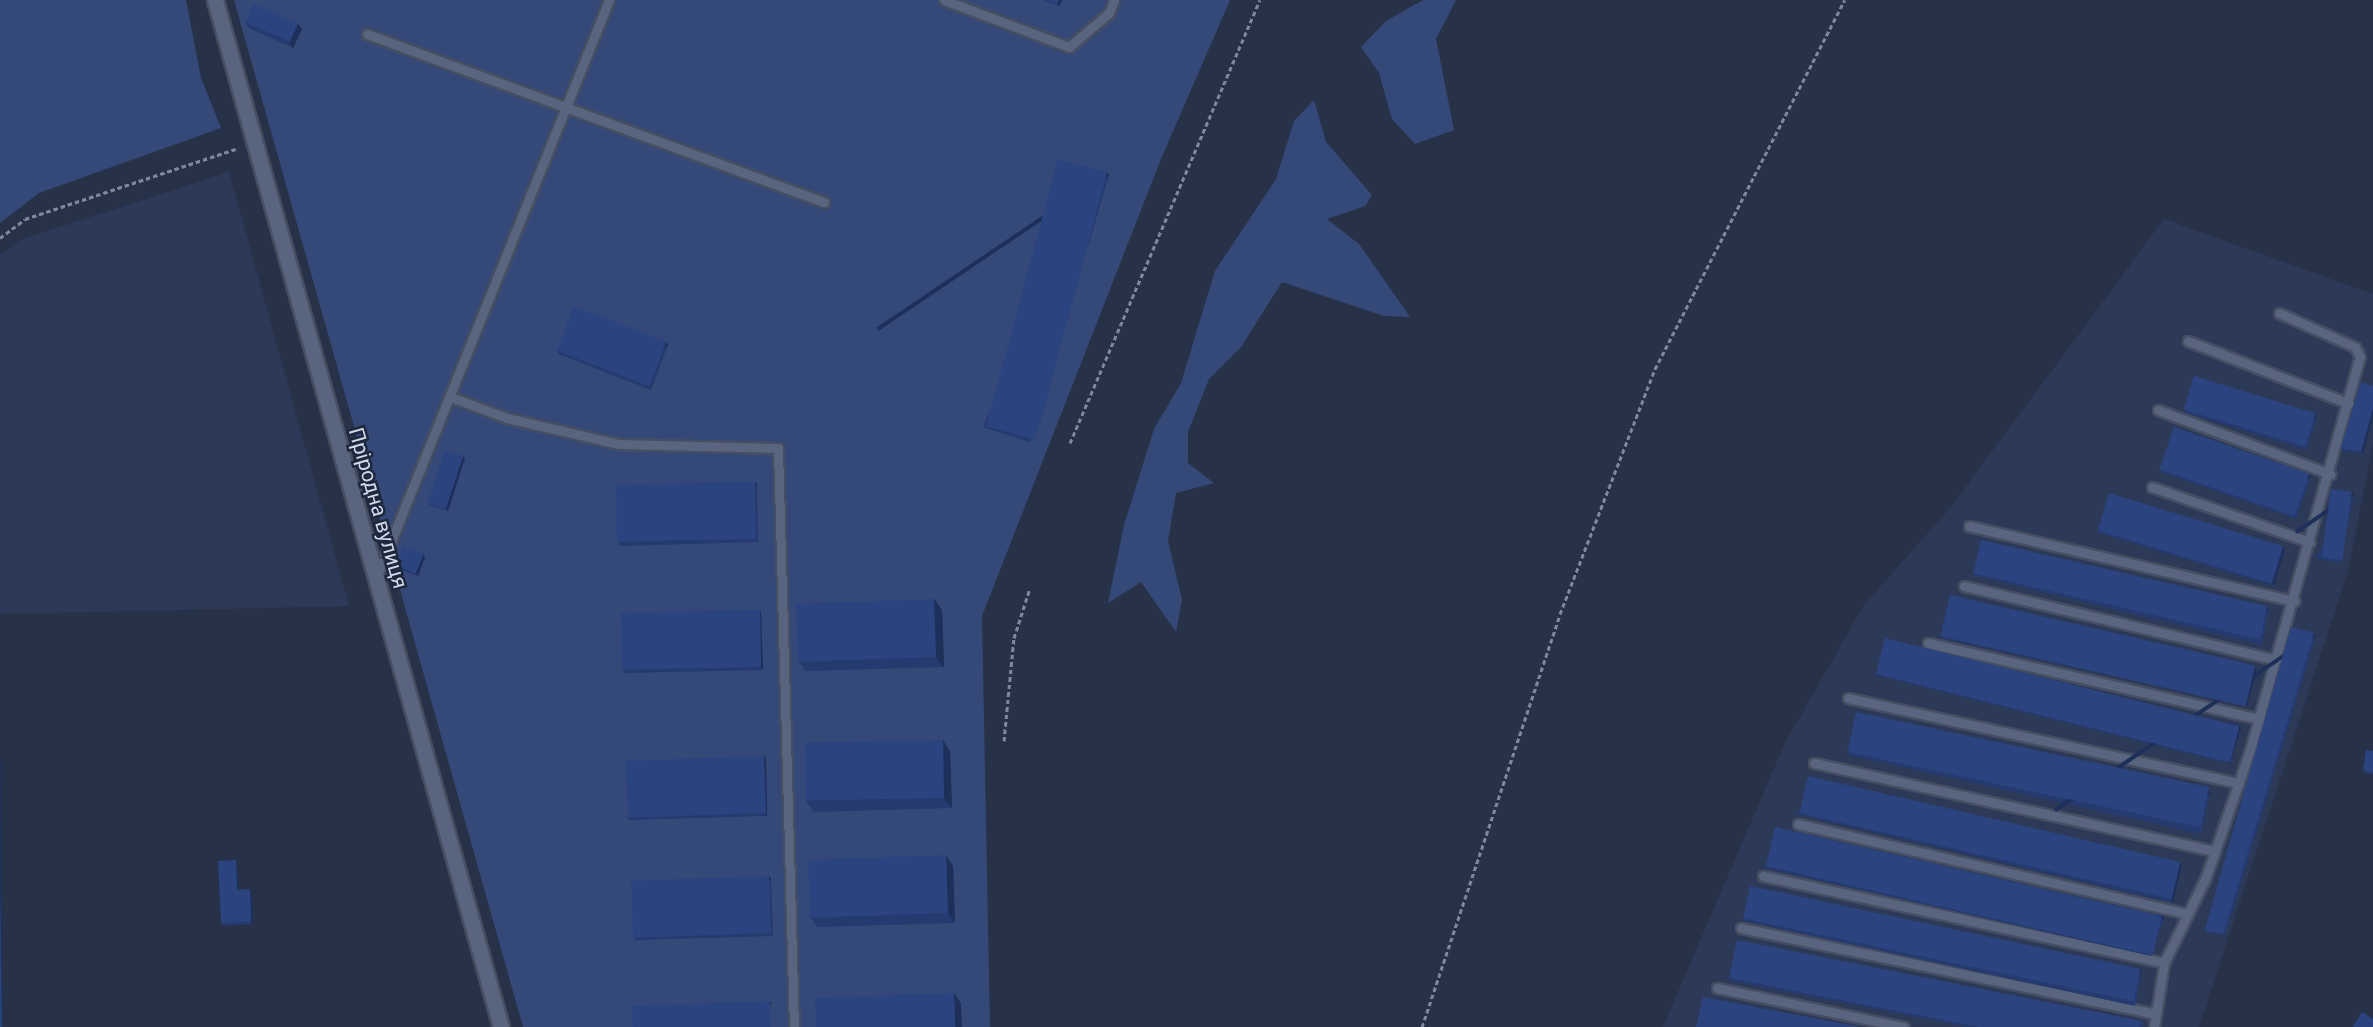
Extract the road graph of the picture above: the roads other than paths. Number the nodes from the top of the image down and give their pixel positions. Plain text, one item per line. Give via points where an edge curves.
1 (215, 0) edge
2 (609, 0) edge
3 (944, 0) edge
4 (1114, 0) edge
5 (367, 34) dead end
6 (568, 104) junction
7 (824, 202) dead end
8 (2279, 313) dead end
9 (2188, 341) dead end
10 (451, 397) junction
11 (2348, 403) junction
12 (2158, 410) dead end
13 (2330, 474) junction
14 (2152, 487) dead end
15 (1969, 526) dead end
16 (2310, 542) junction
17 (376, 579) junction
18 (1964, 586) dead end
19 (2294, 601) junction
20 (1928, 643) dead end
21 (2277, 660) junction
22 (1848, 698) dead end
23 (2259, 719) junction
24 (1814, 763) dead end
25 (2239, 783) junction
26 (1798, 824) dead end
27 (2215, 851) junction
28 (1763, 876) dead end
29 (2188, 914) junction
30 (1741, 928) dead end
31 (2164, 963) junction
32 (1717, 988) dead end
33 (2156, 1014) junction
34 (501, 1027) edge
35 (794, 1027) edge
36 (1904, 1027) edge
37 (2154, 1027) edge

1 - 17 street, Пріродна вулиця
2 - 6 lane
3 - 4 lane via 1069,46 1109,13
5 - 6 lane
6 - 7 lane
6 - 10 lane
8 - 11 lane via 2355,347 2360,357
9 - 11 lane
10 - 17 lane
10 - 35 lane via 507,418 619,444 778,448
11 - 13 lane
12 - 13 lane
13 - 16 lane
14 - 16 lane
15 - 19 lane
16 - 19 lane
17 - 34 street, Пріродна вулиця
18 - 21 lane
19 - 21 lane
20 - 23 lane
21 - 23 lane
22 - 25 lane
23 - 25 lane
24 - 27 lane
25 - 27 lane
26 - 29 lane
27 - 29 lane
28 - 31 lane
29 - 31 lane
30 - 33 lane
31 - 33 lane
32 - 36 lane
33 - 37 lane

